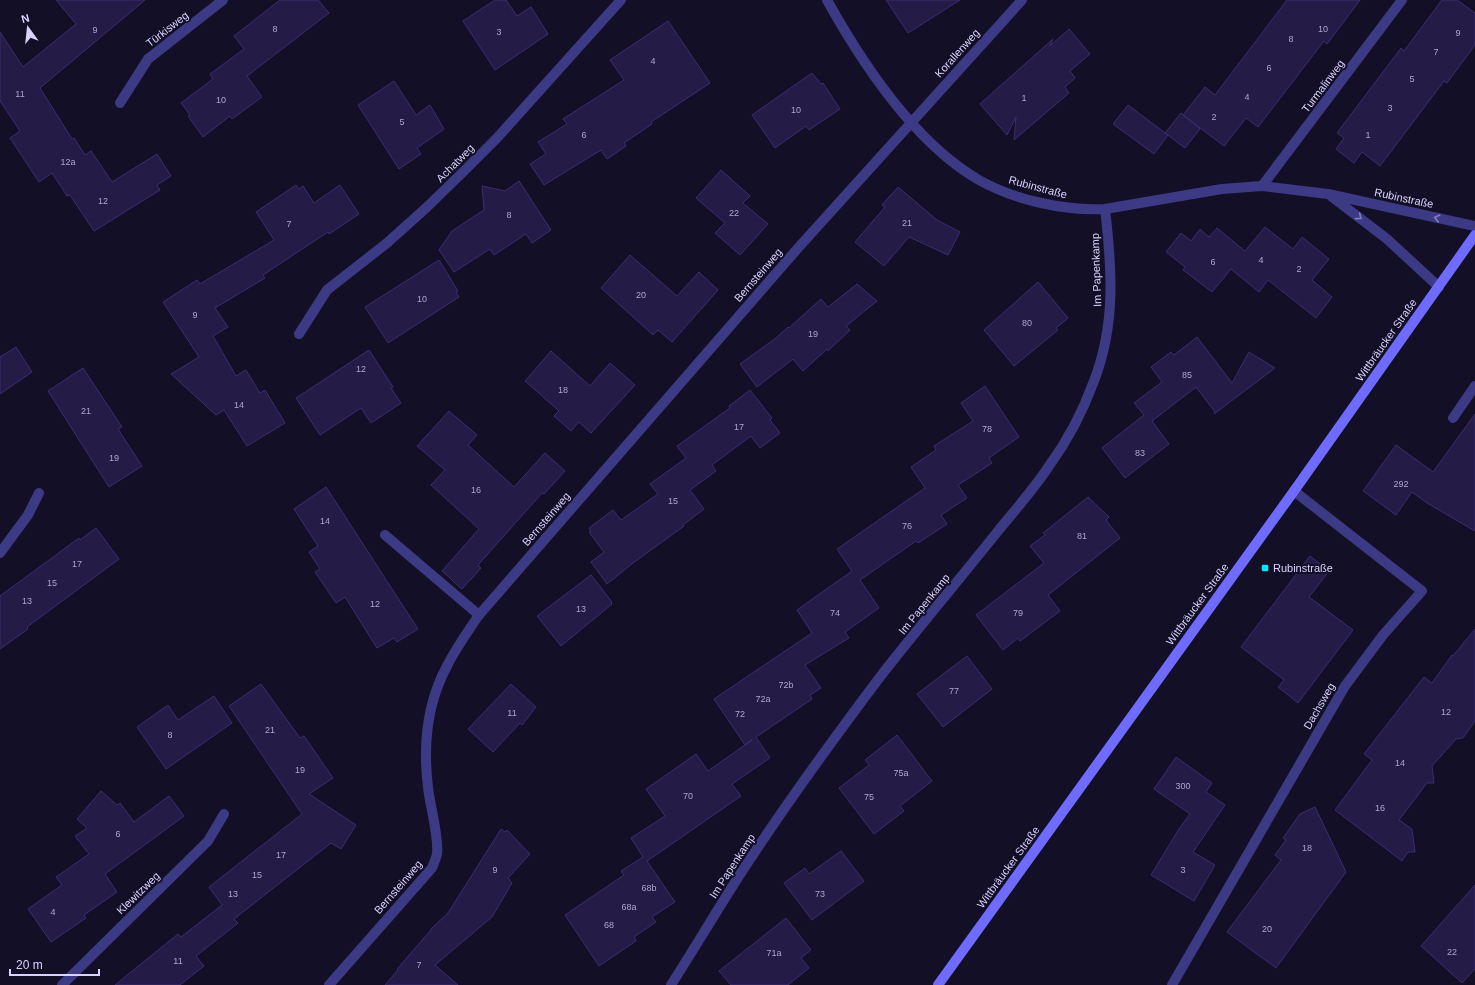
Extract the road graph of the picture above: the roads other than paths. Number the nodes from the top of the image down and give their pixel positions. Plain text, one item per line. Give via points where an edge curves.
1 (223, 0) edge
2 (621, 0) edge
3 (827, 0) edge
4 (1022, 0) edge
5 (1402, 0) edge
6 (120, 103) dead end
7 (911, 122) junction
8 (1262, 186) junction
9 (1328, 194) junction
10 (1105, 209) junction
11 (1475, 226) edge
12 (1475, 236) edge
13 (1439, 287) junction
14 (299, 334) dead end
15 (1475, 386) edge
16 (1453, 418) dead end
17 (1294, 491) junction
18 (39, 493) dead end
19 (385, 535) dead end
20 (0, 553) edge
21 (479, 615) junction
22 (224, 814) dead end
23 (62, 985) edge
24 (329, 985) edge
25 (671, 985) edge
26 (938, 985) edge
27 (1172, 985) edge

1 - 6 street, Türkisweg via 148,59
2 - 14 street, Achatweg via 497,138 452,183 387,243 327,290
3 - 7 street, Rubinstraße via 880,83
4 - 7 street, Korallenweg
5 - 8 street, Turmalinweg
7 - 10 street, Rubinstraße via 933,144 979,180 1039,202 1088,210
7 - 21 street, Bernsteinweg via 792,254
8 - 9 street, Rubinstraße
8 - 10 street, Rubinstraße via 1222,189
11 -> 9 street, Rubinstraße
9 -> 13 street, Rubinstraße via 1387,239
10 - 25 street, Im Papenkamp via 1111,286 1110,319 1099,367 1074,426 1050,466 881,676 837,736 739,876
12 - 13 main road, Wittbräucker Straße
13 - 17 main road, Wittbräucker Straße
15 - 16 street
17 - 26 main road, Wittbräucker Straße
17 - 27 street, Dachsweg via 1422,591 1383,635 1345,686
18 - 20 street via 28,515
19 - 21 street
21 - 24 street, Bernsteinweg via 446,666 434,697 428,723 426,763 437,848 432,868
22 - 23 street, Klewitzweg via 208,841

